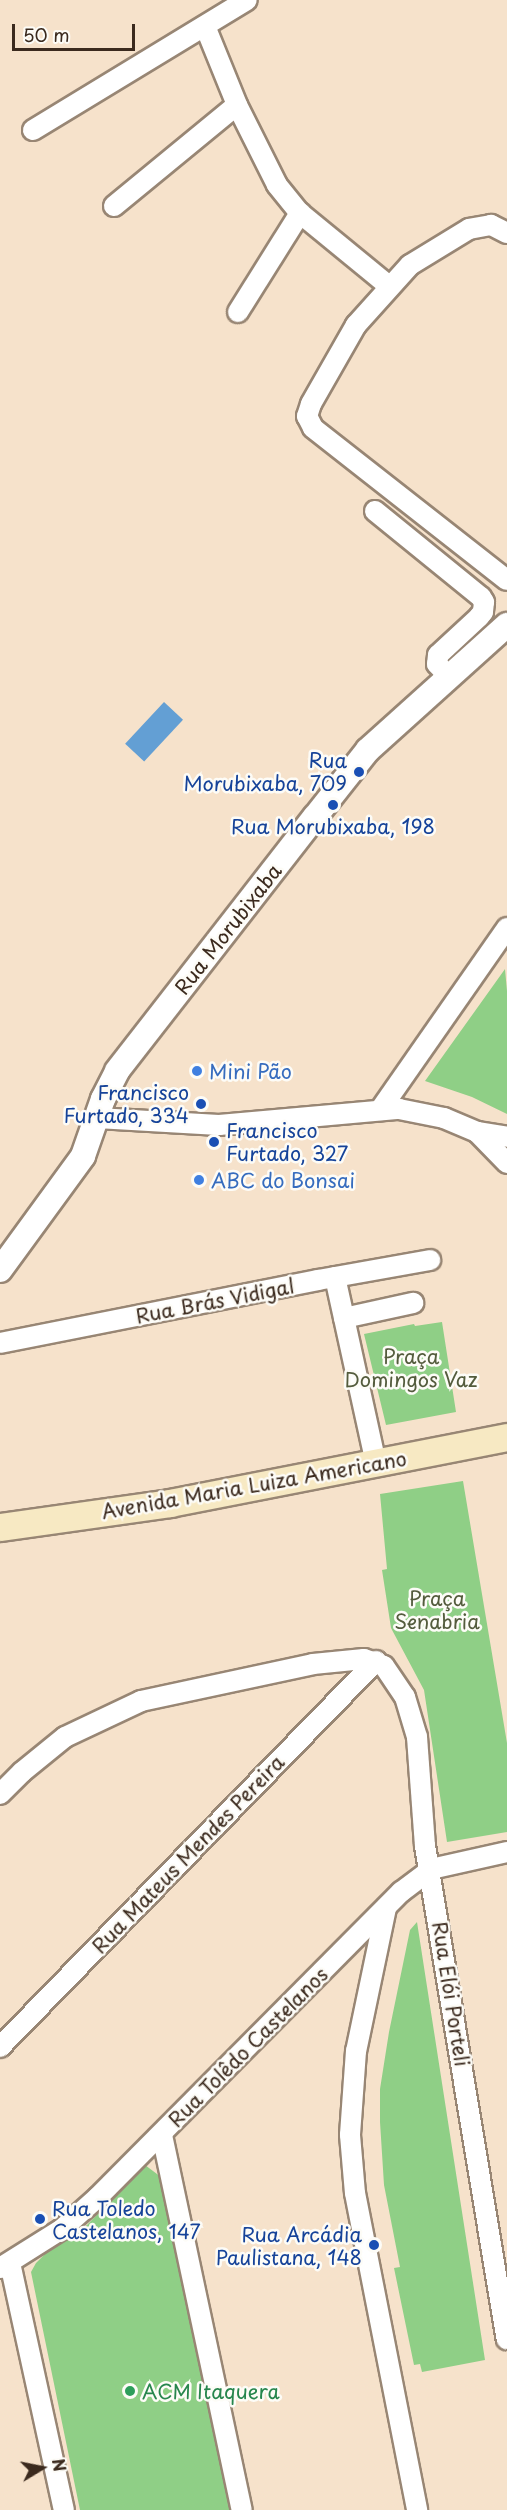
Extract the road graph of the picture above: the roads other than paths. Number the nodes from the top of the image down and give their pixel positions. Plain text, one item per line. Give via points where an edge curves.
1 (247, 0) edge
2 (205, 26) junction
3 (237, 105) junction
4 (33, 130) dead end
5 (114, 206) dead end
6 (300, 213) junction
7 (507, 233) edge
8 (389, 286) junction
9 (238, 312) dead end
10 (375, 511) dead end
11 (507, 580) edge
12 (507, 626) edge
13 (449, 677) junction
14 (507, 928) edge
15 (380, 1110) junction
16 (97, 1118) junction
17 (477, 1132) junction
18 (507, 1137) edge
19 (507, 1163) edge
20 (430, 1260) dead end
21 (1, 1266) edge
22 (335, 1277) junction
23 (413, 1303) dead end
24 (344, 1318) junction
25 (0, 1343) edge
26 (507, 1437) edge
27 (376, 1463) junction
28 (1, 1528) edge
29 (376, 1661) junction
30 (0, 1794) edge
31 (507, 1852) edge
32 (431, 1869) junction
33 (386, 1908) junction
34 (0, 2047) edge
35 (162, 2135) junction
36 (5, 2265) edge
37 (507, 2339) edge
38 (64, 2510) edge
39 (242, 2510) edge
40 (417, 2510) edge

1 - 2 street
2 - 3 street
2 - 4 street
3 - 5 street
3 - 6 street via 277,185
6 - 8 street
6 - 9 street
7 - 8 street via 491,225 469,229 410,265
8 - 11 street via 356,326 311,404 309,422 393,493
10 - 13 street via 484,602 479,617 438,654 437,664
12 - 13 street, Rua Morubixaba
13 - 16 street, Rua Morubixaba via 368,750 117,1071
14 - 15 street
15 - 16 street via 219,1125
15 - 17 street via 425,1113
16 - 21 street, Rua Morubixaba via 77,1166
17 - 18 street
17 - 19 street
20 - 22 street, Rua Brás Vidigal
22 - 24 street
22 - 25 street, Rua Brás Vidigal
23 - 24 street
24 - 27 street
26 - 27 main road, Avenida Maria Luiza Americano
27 - 28 main road, Avenida Maria Luiza Americano via 170,1503
29 - 30 street via 313,1664 141,1701 65,1737
29 - 32 street, Rua Elói Porteli via 395,1679 413,1717
29 - 34 street, Rua Mateus Mendes Pereira
31 - 32 street, Rua Tolêdo Castelanos
32 - 33 street, Rua Tolêdo Castelanos
32 - 37 street, Rua Elói Porteli
33 - 35 street, Rua Tolêdo Castelanos
33 - 40 street via 356,2051 350,2135 355,2193
35 - 36 street, Rua Tolêdo Castelanos via 62,2229
35 - 39 street
36 - 38 street

